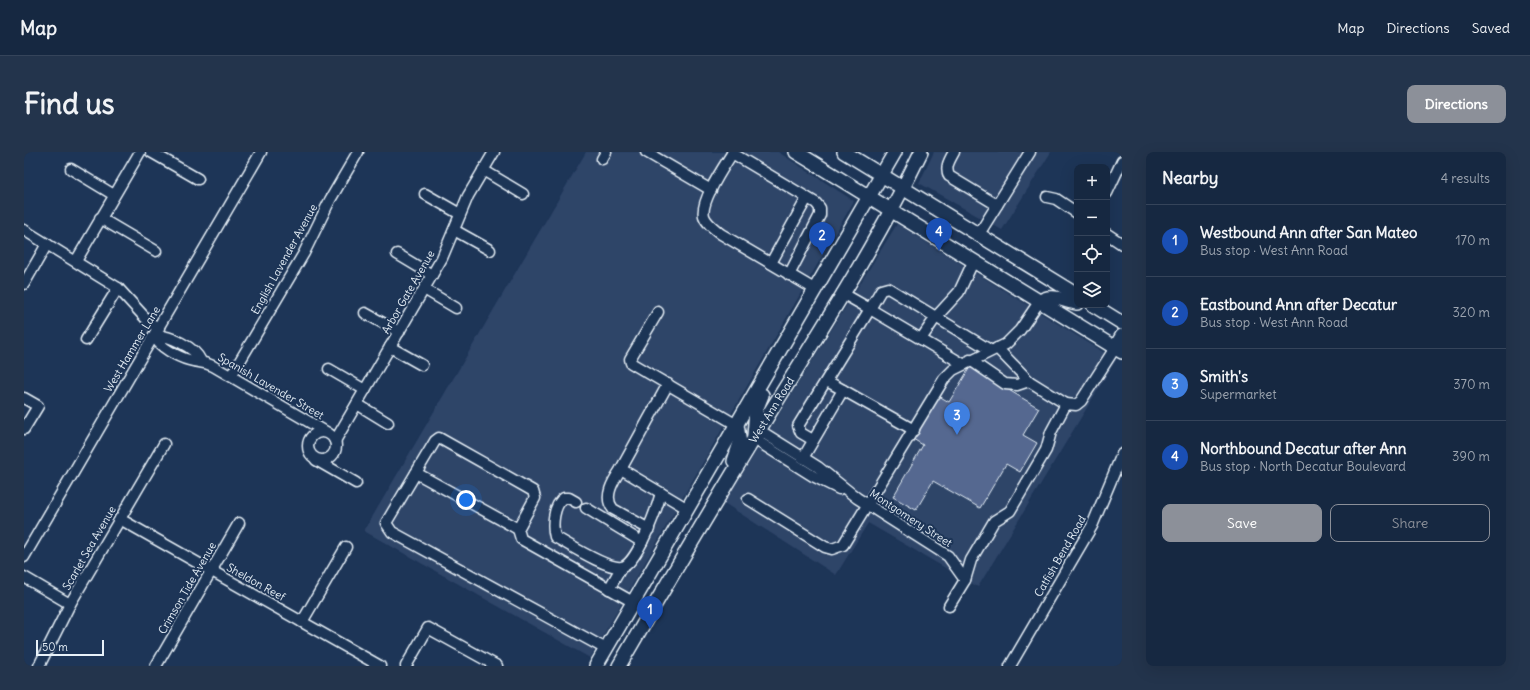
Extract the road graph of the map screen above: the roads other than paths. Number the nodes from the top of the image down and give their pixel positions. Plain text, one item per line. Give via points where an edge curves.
1 (140, 152) edge
2 (151, 152) edge
3 (261, 152) edge
4 (358, 152) edge
5 (494, 152) edge
6 (646, 152) edge
7 (796, 152) edge
8 (844, 152) edge
9 (895, 152) edge
10 (921, 152) edge
11 (954, 152) edge
12 (1030, 152) edge
13 (733, 153) edge
14 (1122, 161) edge
15 (71, 169) dead end
16 (483, 170) junction
17 (882, 176) junction
18 (198, 179) dead end
19 (1110, 187) edge
20 (903, 189) junction
21 (711, 190) junction
22 (426, 194) dead end
23 (523, 194) dead end
24 (114, 195) junction
25 (807, 198) junction
26 (870, 198) junction
27 (1047, 198) dead end
28 (997, 205) junction
29 (891, 211) junction
30 (1074, 211) edge
31 (460, 214) junction
32 (100, 218) junction
33 (24, 230) edge
34 (454, 230) junction
35 (979, 234) junction
36 (1110, 236) edge
37 (47, 244) junction
38 (1122, 244) edge
39 (490, 250) dead end
40 (156, 251) dead end
41 (397, 254) dead end
42 (76, 261) junction
43 (973, 262) junction
44 (771, 263) junction
45 (432, 275) junction
46 (789, 275) junction
47 (24, 284) edge
48 (118, 288) junction
49 (424, 289) junction
50 (816, 290) junction
51 (842, 293) junction
52 (1074, 293) edge
53 (1039, 302) junction
54 (1074, 303) edge
55 (456, 308) dead end
56 (1095, 308) edge
57 (870, 309) junction
58 (658, 312) dead end
59 (365, 313) dead end
60 (936, 317) junction
61 (1122, 323) edge
62 (156, 332) junction
63 (399, 332) junction
64 (1122, 336) edge
65 (921, 339) junction
66 (86, 340) dead end
67 (390, 347) junction
68 (994, 349) junction
69 (1118, 350) edge
70 (966, 362) junction
71 (773, 363) junction
72 (422, 365) dead end
73 (329, 369) dead end
74 (231, 376) junction
75 (827, 381) junction
76 (1029, 382) junction
77 (668, 384) junction
78 (365, 390) junction
79 (842, 390) junction
80 (24, 398) edge
81 (357, 404) junction
82 (1066, 404) junction
83 (388, 423) dead end
84 (737, 425) junction
85 (24, 429) edge
86 (914, 430) junction
87 (328, 433) junction
88 (756, 434) junction
89 (813, 440) junction
90 (335, 441) junction
91 (164, 444) dead end
92 (1122, 454) edge
93 (315, 458) junction
94 (803, 458) junction
95 (621, 469) junction
96 (416, 473) junction
97 (356, 483) dead end
98 (724, 487) junction
99 (662, 493) junction
100 (857, 498) junction
101 (748, 499) dead end
102 (576, 502) dead end
103 (868, 505) junction
104 (586, 508) dead end
105 (688, 509) junction
106 (120, 520) junction
107 (239, 522) dead end
108 (518, 529) junction
109 (648, 529) junction
110 (642, 542) junction
111 (346, 546) dead end
112 (24, 557) edge
113 (621, 568) junction
114 (211, 571) junction
115 (24, 577) edge
116 (965, 580) junction
117 (606, 587) junction
118 (633, 602) junction
119 (70, 604) junction
120 (949, 606) dead end
121 (302, 622) junction
122 (602, 660) edge
123 (39, 666) edge
124 (156, 666) edge
125 (380, 666) edge
126 (406, 666) edge
127 (497, 666) edge
128 (619, 666) edge
129 (1010, 666) edge

1 - 24 street
2 - 18 street
3 - 62 street, West Hammer Lane
4 - 74 street, English Lavender Avenue via 330,200 304,253
5 - 16 street, Arbor Gate Avenue
6 - 21 street
7 - 26 main road
8 - 17 main road
9 - 17 main road, West Ann Road
10 - 20 main road, West Ann Road
11 - 28 street via 947,164 946,171 949,176
12 - 28 street
13 - 21 street
13 - 25 street
14 - 19 street
15 - 24 street
16 - 23 street
16 - 31 street, Arbor Gate Avenue
17 - 20 main road
17 - 26 main road, West Ann Road
20 - 29 main road, West Ann Road
20 - 35 main road
21 - 44 street via 704,205 704,216 710,225
22 - 31 street
24 - 32 street
25 - 44 street
25 - 46 street via 820,208 820,215
26 - 29 main road
26 - 50 main road, West Ann Road
27 - 30 street via 1056,200
28 - 35 street
29 - 43 main road
29 - 51 main road, West Ann Road
31 - 34 street, Arbor Gate Avenue
32 - 40 street
32 - 42 street
33 - 37 street
34 - 39 street
34 - 45 street, Arbor Gate Avenue
35 - 52 main road
36 - 38 street
37 - 42 street
37 - 47 street
41 - 45 street
42 - 48 street
43 - 53 main road
43 - 60 street via 959,292
44 - 46 street
45 - 49 street, Arbor Gate Avenue
46 - 50 street
48 - 62 street
48 - 66 street
49 - 55 street
49 - 63 street, Arbor Gate Avenue
50 - 71 main road, West Ann Road
51 - 57 street
51 - 88 main road, West Ann Road
53 - 54 main road via 1050,296
53 - 68 street via 1020,330 1006,344
53 - 69 main road
56 - 61 main road
57 - 60 street via 881,290 888,288
57 - 65 street
57 - 75 street
58 - 77 street via 630,359 631,363
59 - 63 street
60 - 65 street
60 - 68 street
62 - 74 street, Spanish Lavender Street via 195,352 201,361
62 - 112 street, West Hammer Lane
63 - 67 street, Arbor Gate Avenue
64 - 69 main road
65 - 70 street
67 - 72 street
67 - 78 street, Arbor Gate Avenue
68 - 70 street
68 - 76 street
69 - 82 street via 1081,401 1076,405
70 - 76 street via 1004,384 1017,385
70 - 86 street via 944,379
71 - 84 main road, West Ann Road
71 - 88 main road via 756,410
73 - 78 street
74 - 87 street, Spanish Lavender Street
75 - 79 street
75 - 89 street via 798,426 801,433
76 - 82 street
77 - 84 street
77 - 95 street
78 - 81 street, Arbor Gate Avenue
79 - 86 street
79 - 89 street
80 - 85 street via 38,406
81 - 83 street
81 - 90 street, Arbor Gate Avenue
82 - 116 street via 1051,432 1046,450 1010,511 994,521 971,560
84 - 98 main road via 740,443
84 - 105 main road, West Ann Road
86 - 103 street
87 - 90 street
87 - 93 street via 319,432 310,437 308,451
88 - 94 street, Montgomery Street
88 - 98 main road, West Ann Road
88 - 100 street, Montgomery Street via 813,476
89 - 94 street
90 - 93 street via 335,451 329,458
91 - 106 street, Scarlet Sea Avenue
92 - 129 street, Catfish Bend Road via 1092,526
93 - 97 street
94 - 100 street, Montgomery Street
95 - 99 street
95 - 109 street via 608,497 610,505
96 - 108 street
96 - 108 street via 439,438 533,491 535,498
96 - 122 street via 386,523 392,532
98 - 128 main road, West Ann Road
99 - 105 street
99 - 109 street
100 - 103 street, Montgomery Street
101 - 103 street via 832,550 843,545
102 - 113 street via 570,498 560,500 553,530 555,537 595,560
103 - 116 street, Montgomery Street via 948,556
104 - 110 street
105 - 118 main road, West Ann Road
106 - 114 street, Sheldon Reef
106 - 119 street, Scarlet Sea Avenue
107 - 114 street, Crimson Tide Avenue
108 - 117 street via 521,538
109 - 110 street
110 - 113 street via 627,565
111 - 121 street
113 - 117 street
114 - 121 street, Sheldon Reef
114 - 124 street, Crimson Tide Avenue
115 - 119 street
116 - 120 street
117 - 118 street
118 - 122 main road, West Ann Road
119 - 123 street, Scarlet Sea Avenue
121 - 125 street, Sheldon Reef
126 - 127 street via 428,628

